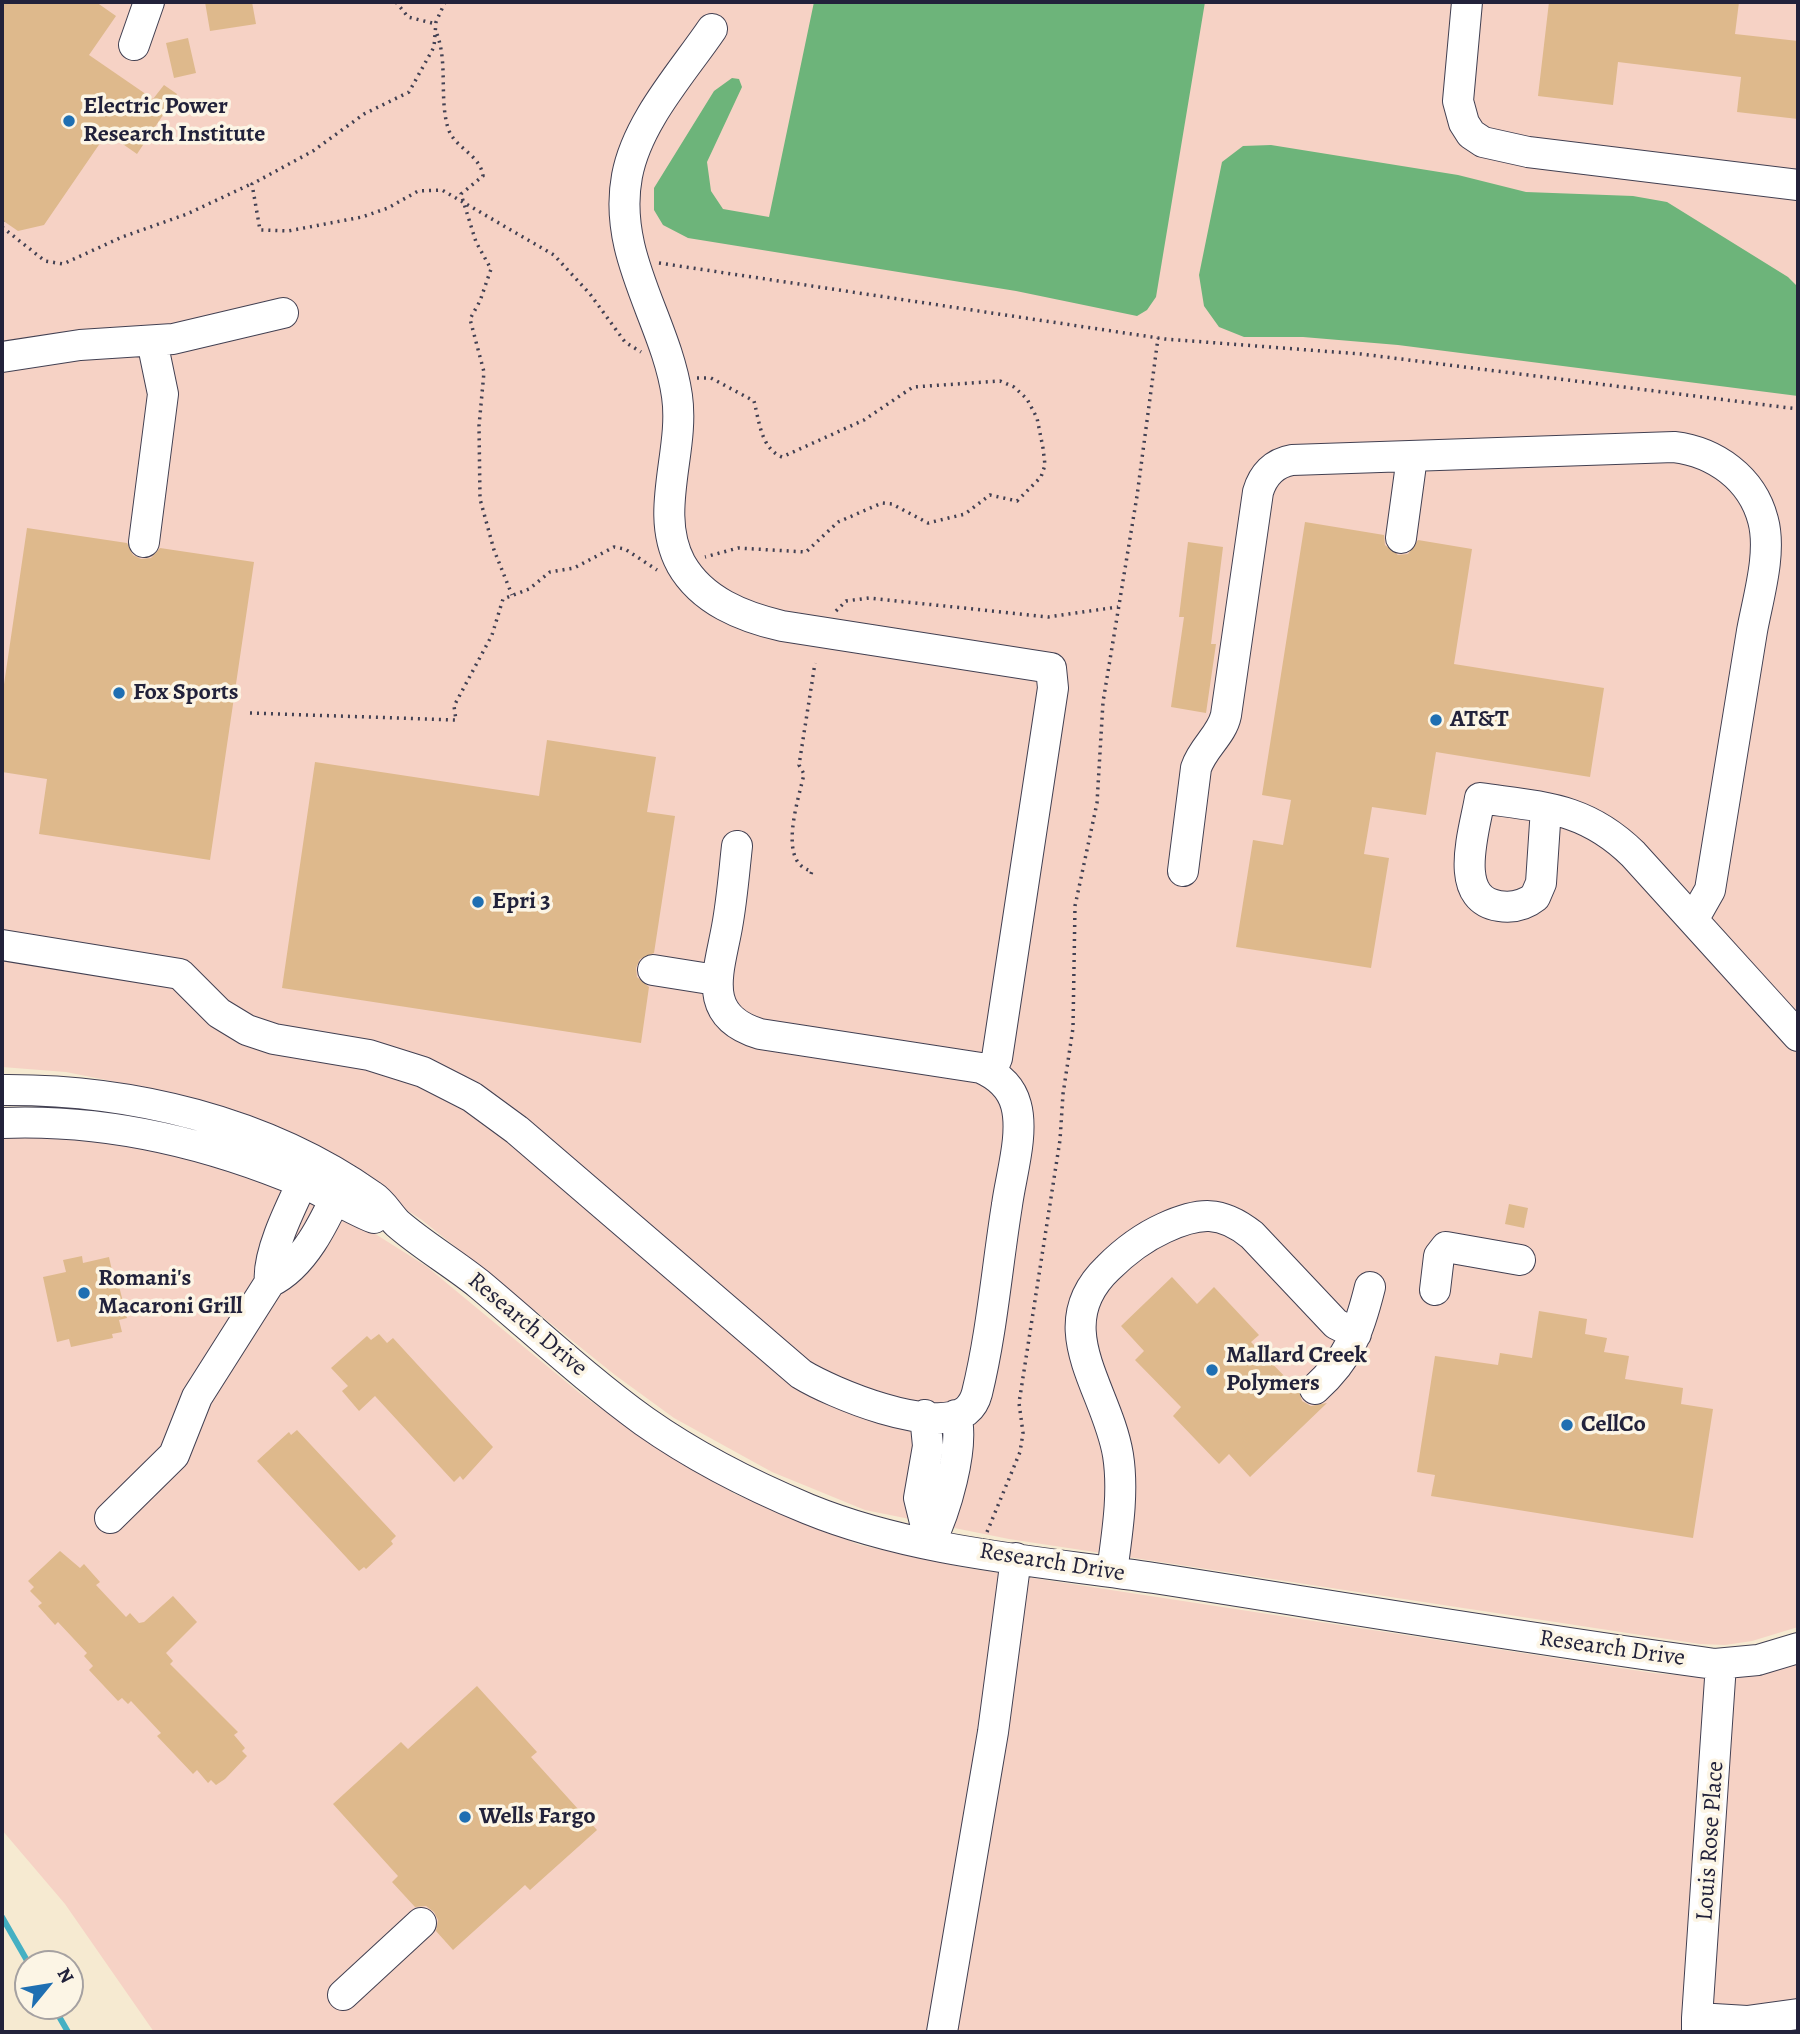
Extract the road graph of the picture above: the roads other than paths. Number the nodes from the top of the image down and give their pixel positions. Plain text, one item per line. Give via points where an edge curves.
1 (149, 2) edge
2 (1467, 2) edge
3 (712, 29) dead end
4 (134, 45) dead end
5 (1798, 185) edge
6 (283, 313) dead end
7 (152, 341) junction
8 (2, 357) edge
9 (1412, 457) junction
10 (1401, 538) dead end
11 (144, 542) dead end
12 (1546, 808) dead end
13 (737, 846) dead end
14 (1183, 872) dead end
15 (1693, 920) junction
16 (2, 945) edge
17 (653, 970) dead end
18 (716, 980) junction
19 (1798, 1037) edge
20 (991, 1072) junction
21 (2, 1090) edge
22 (2, 1123) edge
23 (308, 1172) junction
24 (340, 1189) junction
25 (1520, 1260) dead end
26 (270, 1282) junction
27 (1370, 1287) dead end
28 (1435, 1290) dead end
29 (1356, 1334) junction
30 (1315, 1389) dead end
31 (925, 1415) junction
32 (956, 1415) junction
33 (110, 1518) dead end
34 (930, 1543) junction
35 (1016, 1558) junction
36 (1112, 1572) junction
37 (1798, 1648) edge
38 (1721, 1664) junction
39 (421, 1923) dead end
40 (343, 1995) dead end
41 (1798, 2014) edge
42 (1697, 2025) edge
43 (942, 2032) edge

1 - 4 street
2 - 5 street via 1458,101 1464,123 1483,142 1528,152
3 - 20 street via 646,129 625,189 628,247 677,396 679,439 668,520 671,538 692,580 734,612 782,626 1040,665 1053,672 999,1045
6 - 7 street via 190,337
7 - 8 street via 67,346
7 - 11 street via 163,394
9 - 10 street
9 - 14 street via 1292,460 1274,467 1261,483 1226,715 1196,768
9 - 15 street via 1682,448 1717,460 1752,494 1765,533 1759,593 1710,890
12 - 15 street via 1583,817 1607,831
13 - 18 street
15 - 19 street
16 - 31 street via 180,974 219,1013 259,1035 369,1055 444,1082 517,1130 801,1374 862,1403
17 - 18 street
18 - 20 street via 723,1007 738,1024 755,1033 972,1065
20 - 32 street via 1009,1089 1016,1105 1015,1150 976,1395 971,1407
21 - 23 street, Research Drive via 80,1093 143,1102 270,1141
22 - 23 street, Research Drive via 38,1122 140,1133
23 - 24 street, Research Drive
23 - 26 street via 269,1269
24 - 26 street via 302,1252
24 - 34 street, Research Drive via 381,1203 395,1222 456,1266 621,1403 699,1457 814,1511
25 - 28 street via 1446,1247 1439,1256
26 - 33 street via 197,1397 174,1455
27 - 29 street
29 - 30 street via 1340,1365
29 - 36 street via 1336,1324 1252,1235 1218,1215 1199,1215 1156,1232 1097,1278 1083,1302 1078,1329 1118,1454 1121,1491
31 - 32 street
31 - 34 street via 928,1446 919,1498
32 - 34 street via 959,1446 945,1508
34 - 35 street, Research Drive
35 - 36 street, Research Drive
35 - 43 street via 993,1732
36 - 38 street, Research Drive
37 - 38 street, Research Drive via 1758,1660
38 - 42 street, Louis Rose Place
39 - 40 street
41 - 42 street

